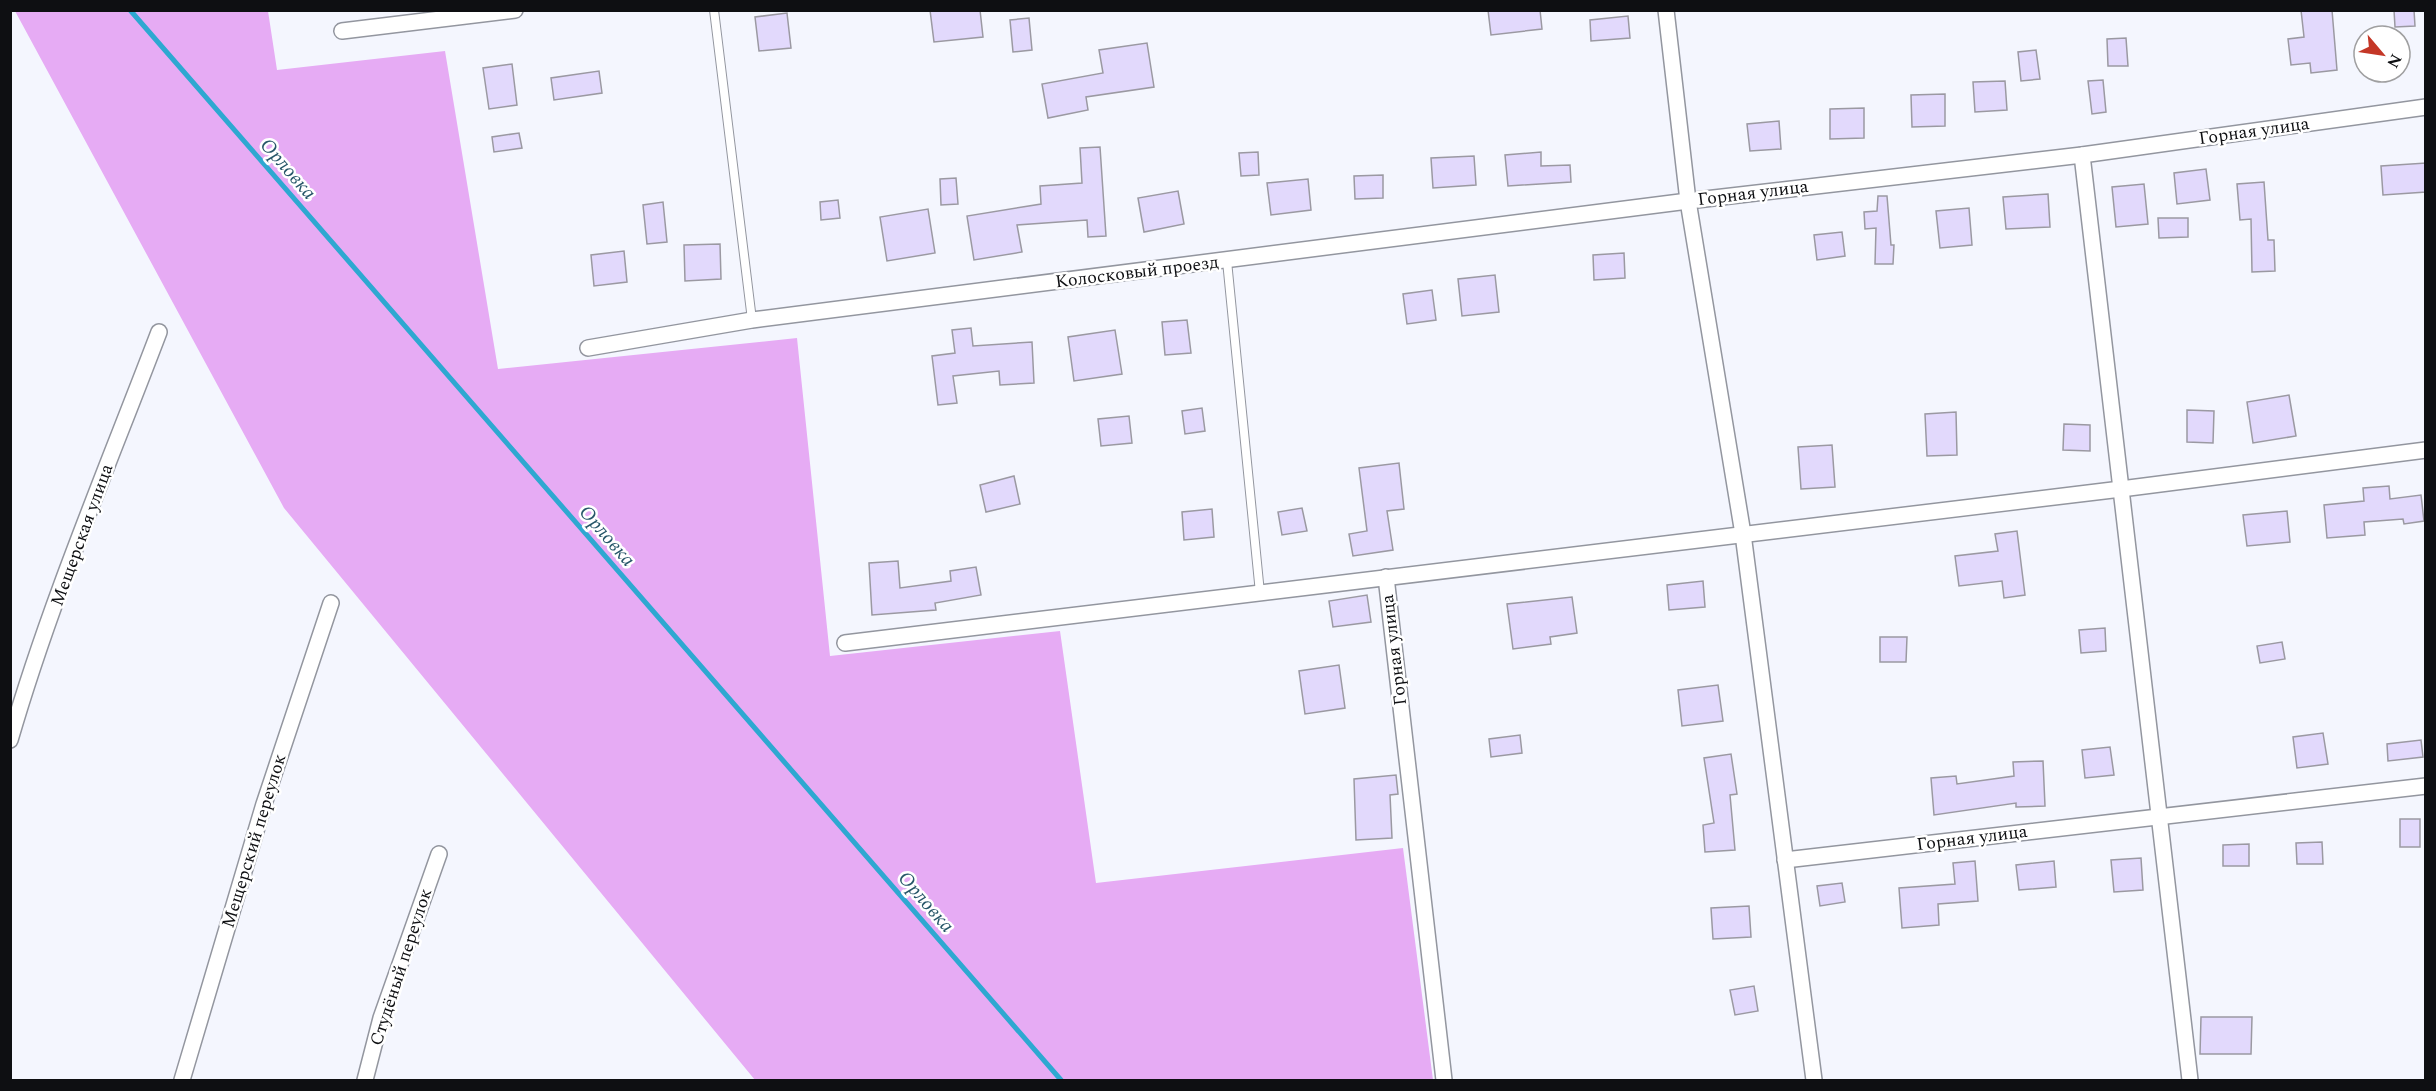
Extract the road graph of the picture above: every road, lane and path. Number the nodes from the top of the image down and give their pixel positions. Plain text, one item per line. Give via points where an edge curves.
1 (514, 10) edge
2 (714, 10) edge
3 (1666, 10) edge
4 (342, 31) dead end
5 (2426, 107) edge
6 (2082, 155) junction
7 (1688, 201) junction
8 (1227, 261) junction
9 (753, 321) junction
10 (159, 332) dead end
11 (588, 348) dead end
12 (2426, 450) edge
13 (2121, 489) junction
14 (1743, 534) junction
15 (1386, 577) junction
16 (1260, 593) junction
17 (331, 603) dead end
18 (845, 643) dead end
19 (10, 740) edge
20 (2426, 786) edge
21 (2159, 817) junction
22 (439, 854) dead end
23 (1785, 860) junction
24 (182, 1080) edge
25 (365, 1080) edge
26 (1444, 1080) edge
27 (1814, 1080) edge
28 (2190, 1080) edge

1 - 4 street
2 - 9 lane
3 - 7 street
5 - 6 street, Горная улица
6 - 7 street, Горная улица
6 - 13 street
7 - 8 street, Колосковый проезд
7 - 14 street, Горная улица
8 - 9 street, Колосковый проезд
8 - 16 lane
9 - 11 street, Колосковый проезд
10 - 19 street, Мещерская улица via 76,549
12 - 13 street, Горная улица
13 - 14 street, Горная улица
13 - 21 street
14 - 15 street, Горная улица
14 - 23 street, Горная улица
15 - 16 street
15 - 26 street, Горная улица
16 - 18 street
17 - 24 street, Мещерский переулок via 264,804
20 - 21 street, Горная улица
21 - 23 street, Горная улица
21 - 28 street
22 - 25 street, Студёный переулок via 381,1017
23 - 27 street, Горная улица

